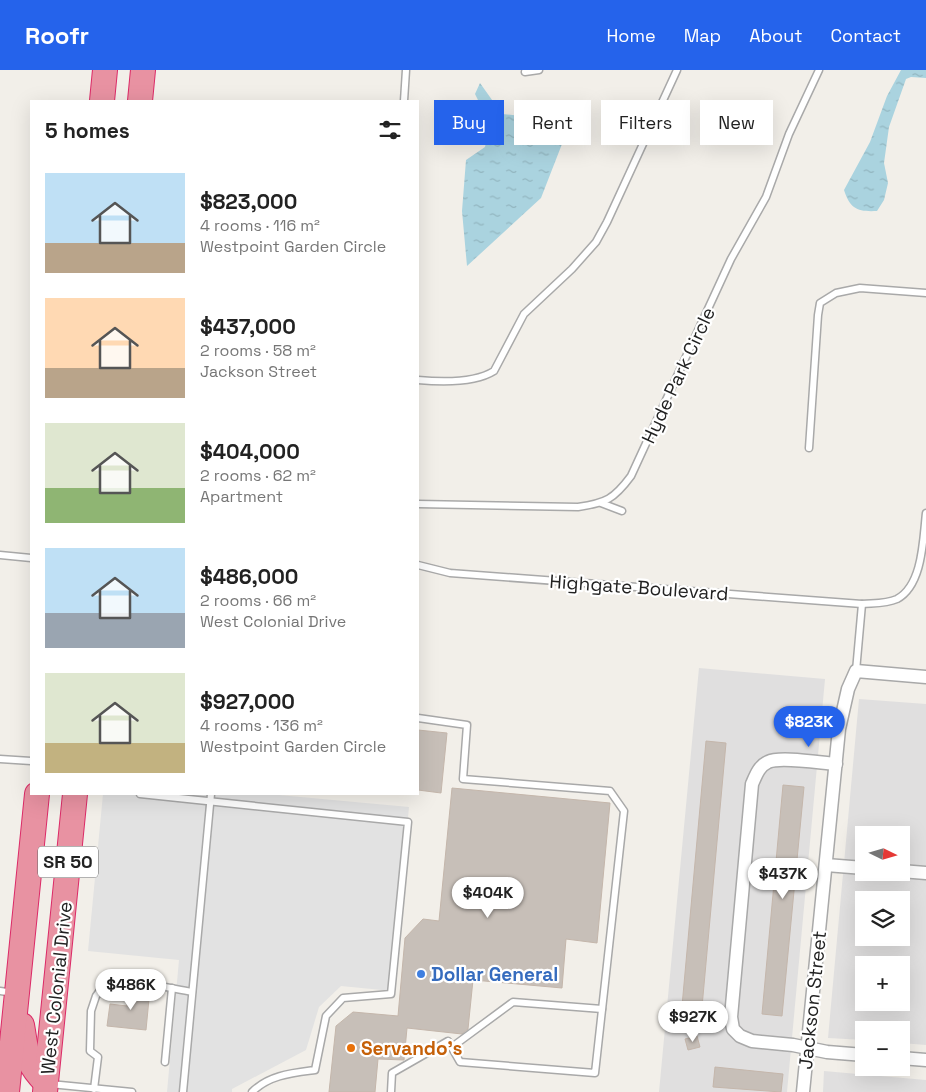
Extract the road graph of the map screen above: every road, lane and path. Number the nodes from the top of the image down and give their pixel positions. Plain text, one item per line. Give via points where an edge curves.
1 (105, 70) edge
2 (143, 70) edge
3 (406, 70) edge
4 (539, 70) edge
5 (677, 70) edge
6 (819, 70) edge
7 (525, 72) dead end
8 (102, 100) edge
9 (140, 100) edge
10 (404, 100) edge
11 (926, 293) edge
12 (419, 380) edge
13 (809, 448) dead end
14 (601, 503) junction
15 (419, 504) edge
16 (622, 510) dead end
17 (926, 513) edge
18 (0, 556) edge
19 (30, 558) edge
20 (419, 565) edge
21 (862, 604) junction
22 (856, 671) junction
23 (926, 677) edge
24 (419, 718) edge
25 (0, 759) edge
26 (30, 762) edge
27 (836, 764) junction
28 (37, 795) edge
29 (75, 795) edge
30 (164, 795) edge
31 (211, 797) edge
32 (826, 865) junction
33 (855, 867) edge
34 (910, 872) edge
35 (926, 873) edge
36 (172, 988) junction
37 (9, 992) edge
38 (192, 992) junction
39 (602, 1009) junction
40 (452, 1047) junction
41 (807, 1048) junction
42 (855, 1054) edge
43 (910, 1059) edge
44 (926, 1060) edge
45 (165, 1062) dead end
46 (46, 1088) edge
47 (94, 1088) junction
48 (7, 1092) edge
49 (132, 1092) edge
50 (183, 1092) edge
51 (252, 1092) edge
52 (391, 1092) edge
53 (803, 1092) edge

1 - 8 highway
2 - 9 highway
3 - 10 lane
4 - 7 lane
5 - 12 lane via 596,242 524,314 494,371 476,378
6 - 14 lane, Hyde Park Circle via 789,134 766,197 731,259 631,476 620,492
11 - 13 lane via 860,288 836,293 820,302
14 - 15 lane, Hyde Park Circle via 578,507
14 - 16 lane
17 - 21 lane, Highgate Boulevard via 917,573 904,594 883,603
18 - 19 lane
20 - 21 lane, Highgate Boulevard via 450,574
21 - 22 lane
22 - 23 street
22 - 27 street, Jackson Street via 848,689
24 - 39 lane via 467,725 464,779 610,791 624,811
25 - 26 lane
27 - 32 street, Jackson Street
27 - 41 street via 780,759 768,762 758,770 752,784 733,1029 752,1041
28 - 37 highway, West Colonial Drive / SR 50
29 - 46 highway, West Colonial Drive / SR 50
30 - 31 lane
31 - 38 lane
31 - 51 lane via 408,822 391,994 343,998 326,1016 315,1070 283,1074
32 - 33 street
32 - 41 street, Jackson Street
34 - 35 street
36 - 38 lane
36 - 45 lane
36 - 47 lane via 142,982 107,981 96,996 91,1012 90,1051 98,1056
37 - 46 highway via 27,1057
37 - 48 highway, West Colonial Drive / SR 50
38 - 50 lane
39 - 40 lane via 513,1002
39 - 40 lane via 595,1073 460,1062
40 - 52 lane via 448,1041 392,1073
41 - 42 street
41 - 53 street, Jackson Street
43 - 44 street
46 - 47 lane
47 - 49 lane

